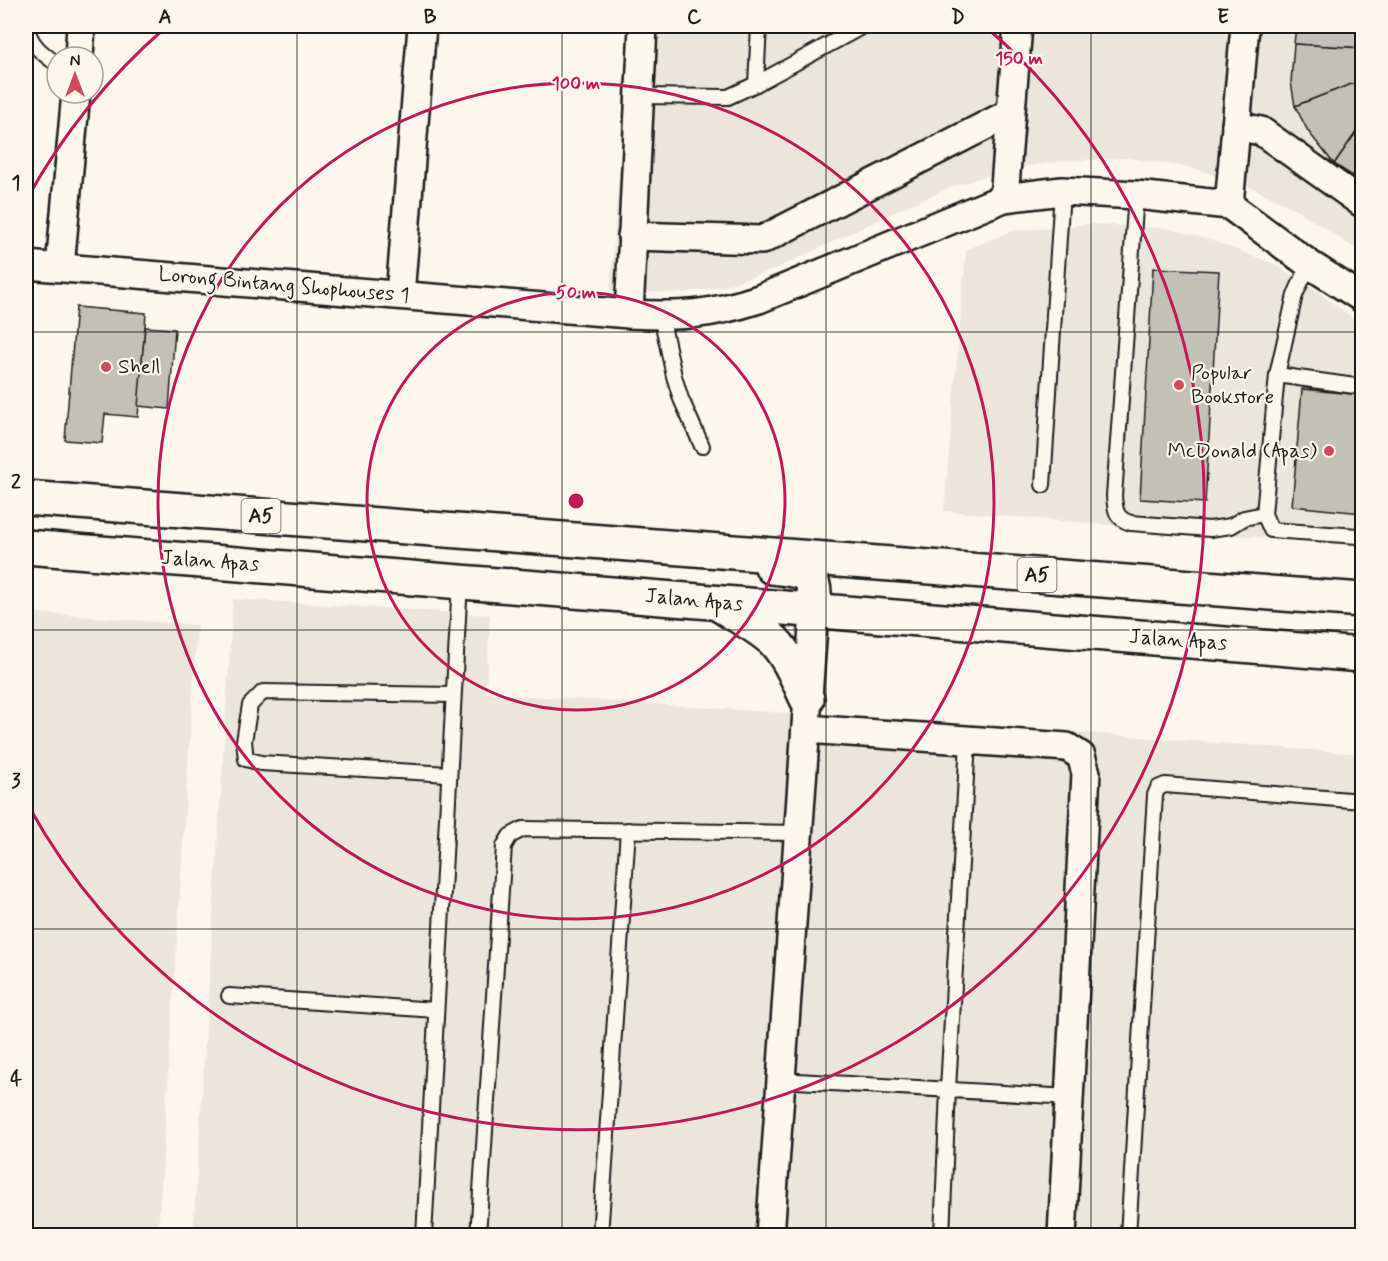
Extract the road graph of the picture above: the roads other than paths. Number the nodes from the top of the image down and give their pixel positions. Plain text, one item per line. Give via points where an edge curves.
1 (27, 26) edge
2 (81, 26) edge
3 (422, 26) edge
4 (644, 26) edge
5 (759, 26) edge
6 (863, 26) edge
7 (1018, 26) edge
8 (1245, 26) edge
9 (80, 45) edge
10 (45, 56) edge
11 (756, 84) junction
12 (639, 96) junction
13 (75, 105) edge
14 (1010, 113) junction
15 (1236, 126) junction
16 (1062, 191) junction
17 (1136, 195) junction
18 (1005, 198) junction
19 (1362, 203) edge
20 (1229, 205) junction
21 (632, 236) junction
22 (1309, 264) junction
23 (26, 265) edge
24 (60, 267) junction
25 (400, 295) junction
26 (1362, 298) edge
27 (620, 313) junction
28 (661, 316) junction
29 (1277, 375) junction
30 (1362, 387) edge
31 (702, 446) dead end
32 (1043, 485) dead end
33 (26, 498) edge
34 (1264, 514) junction
35 (1362, 535) edge
36 (26, 547) edge
37 (712, 551) junction
38 (460, 581) junction
39 (1362, 600) edge
40 (716, 602) junction
41 (814, 612) junction
42 (1362, 655) edge
43 (453, 695) junction
44 (807, 714) junction
45 (968, 742) junction
46 (449, 774) junction
47 (1362, 801) edge
48 (628, 830) junction
49 (798, 833) junction
50 (229, 996) dead end
51 (436, 1010) junction
52 (780, 1080) junction
53 (948, 1089) junction
54 (1070, 1097) junction
55 (424, 1236) edge
56 (478, 1236) edge
57 (600, 1236) edge
58 (770, 1236) edge
59 (942, 1236) edge
60 (1062, 1236) edge
61 (1128, 1236) edge

1 - 10 lane via 28,34
2 - 9 street
3 - 25 street
4 - 12 street
5 - 11 lane
6 - 11 lane
7 - 14 street
8 - 15 street
11 - 12 lane via 728,97
12 - 21 street
13 - 24 street
14 - 18 street
14 - 21 street via 762,240
15 - 19 street via 1261,131
15 - 20 street
16 - 17 street, Lorong Bintang Shophouses 1
16 - 18 street, Lorong Bintang Shophouses 1
16 - 32 lane
17 - 20 street, Lorong Bintang Shophouses 1
17 - 34 lane via 1114,496 1117,515 1131,523 1210,529
18 - 28 street, Lorong Bintang Shophouses 1 via 759,299 725,310
20 - 22 street
21 - 27 street
22 - 26 street
22 - 29 lane via 1295,295
23 - 24 street, Lorong Bintang Shophouses 1
24 - 25 street, Lorong Bintang Shophouses 1
25 - 27 street, Lorong Bintang Shophouses 1
27 - 28 street, Lorong Bintang Shophouses 1
28 - 31 lane via 676,384
29 - 30 lane
29 - 34 lane
33 - 37 highway, A5
34 - 35 lane via 1271,530
36 - 38 highway, Jalan Apas / A5
37 - 39 highway, A5
37 - 41 highway via 727,562 801,570 815,588
38 - 40 highway, Jalan Apas / A5
38 - 43 lane
40 - 41 highway, Jalan Apas / A5
40 - 44 highway via 774,642 787,658
41 - 42 highway, Jalan Apas / A5
41 - 44 street
43 - 46 lane
43 - 46 lane via 263,692 250,705 244,741 246,759 261,763
44 - 45 street
44 - 49 street
45 - 53 lane
45 - 54 street via 1067,747 1081,756 1086,773
46 - 51 lane
47 - 61 lane via 1166,785 1158,788
48 - 49 lane
48 - 56 lane via 522,829 510,836 504,846
48 - 57 lane
49 - 52 street
50 - 51 lane
51 - 55 lane
52 - 53 lane
52 - 58 street
53 - 54 lane
53 - 59 lane
54 - 60 street

